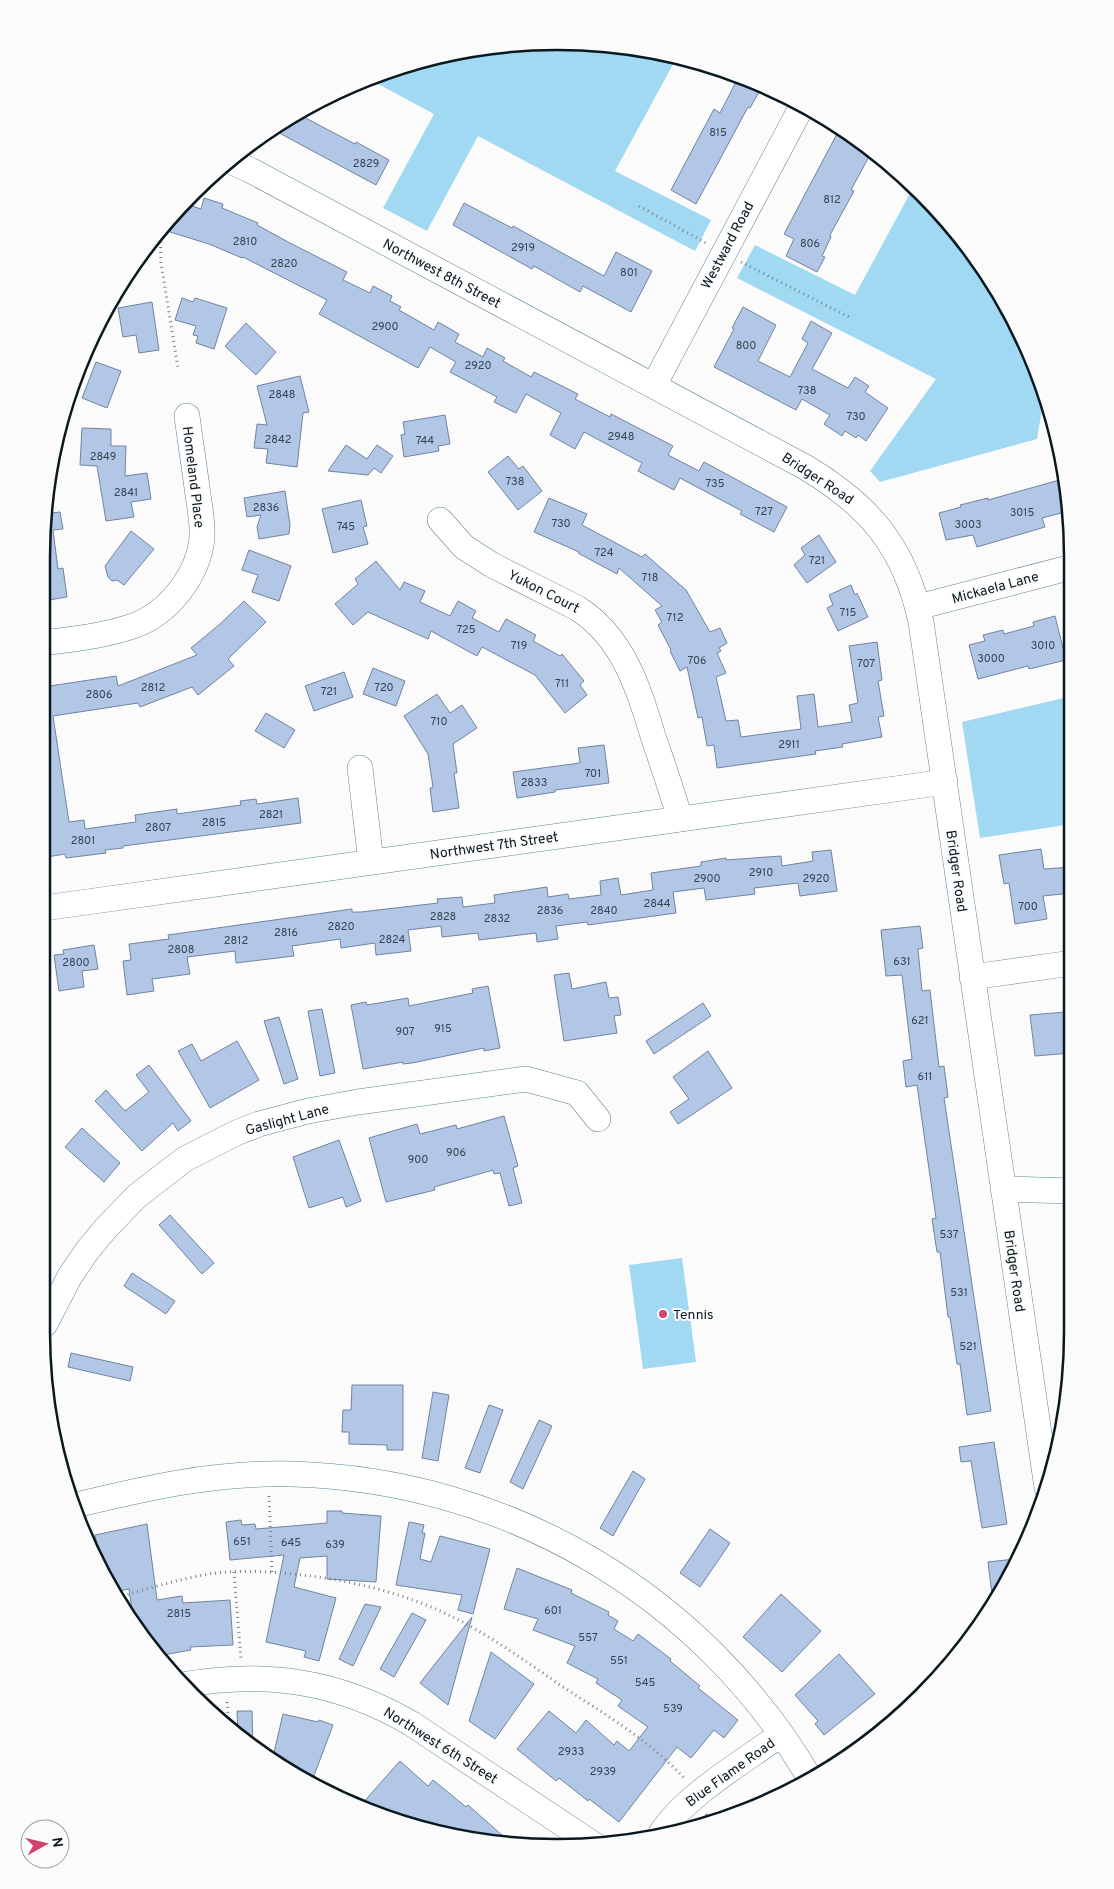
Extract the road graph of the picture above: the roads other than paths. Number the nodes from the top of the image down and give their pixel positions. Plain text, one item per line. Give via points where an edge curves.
1 (799, 112) edge
2 (237, 164) edge
3 (654, 385) junction
4 (187, 416) dead end
5 (440, 520) dead end
6 (1064, 569) edge
7 (918, 607) junction
8 (50, 642) edge
9 (360, 768) dead end
10 (945, 782) junction
11 (680, 819) junction
12 (371, 862) junction
13 (50, 907) edge
14 (1064, 964) edge
15 (972, 977) junction
16 (598, 1119) dead end
17 (1003, 1189) junction
18 (1064, 1190) edge
19 (50, 1314) edge
20 (1044, 1471) edge
21 (81, 1504) edge
22 (192, 1684) edge
23 (780, 1735) junction
24 (806, 1773) edge
25 (666, 1827) edge
26 (584, 1838) edge

1 - 3 street, Westward Road
2 - 3 street, Northwest 8th Street
3 - 7 street, Bridger Road via 806,467 856,501 891,545 903,566
4 - 8 street, Homeland Place via 202,532 190,575 167,605 135,626 112,633
5 - 11 street, Yukon Court via 464,547 591,616 604,630 620,651 637,684
6 - 7 street, Mickaela Lane
7 - 10 street, Bridger Road
9 - 12 street
10 - 11 street, Northwest 7th Street
10 - 15 street, Bridger Road
11 - 12 street, Northwest 7th Street
12 - 13 street, Northwest 7th Street
14 - 15 street
15 - 17 street, Bridger Road
16 - 19 street, Gaslight Lane via 577,1093 526,1079 358,1102 260,1124 185,1160 138,1196 87,1251
17 - 18 street
17 - 20 street, Bridger Road
21 - 23 street via 183,1481 268,1474 339,1477 406,1487 492,1512 565,1544 646,1595 732,1672
22 - 26 street, Northwest 6th Street via 242,1678 282,1680 350,1695 412,1724
23 - 24 street
23 - 25 street, Blue Flame Road via 696,1796

